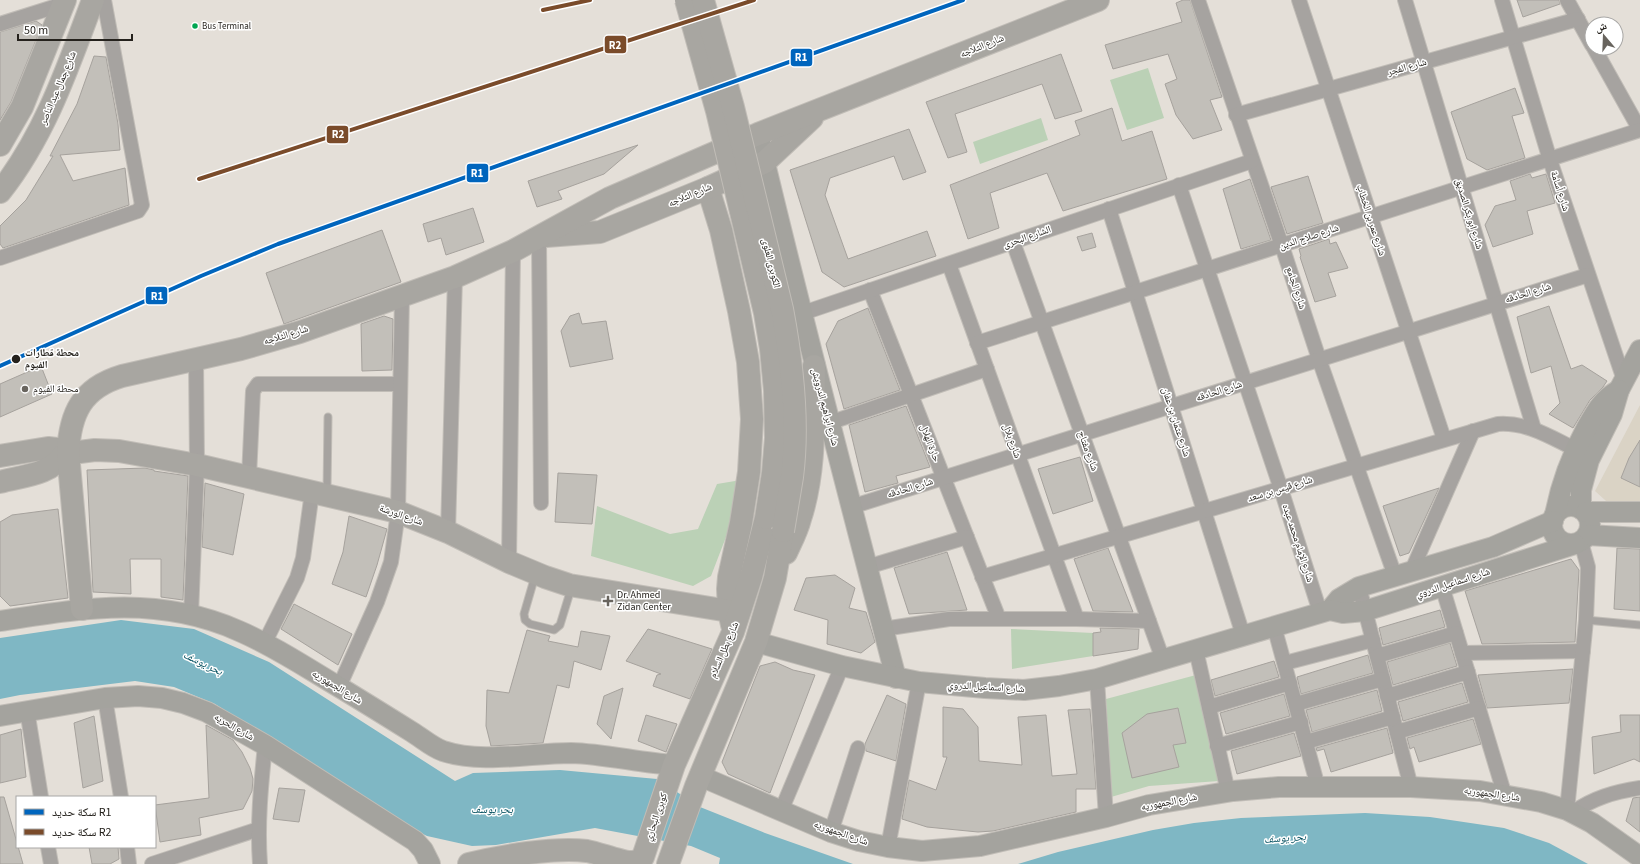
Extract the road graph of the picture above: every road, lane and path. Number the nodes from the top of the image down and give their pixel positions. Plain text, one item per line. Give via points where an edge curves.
1 (93, 0) edge
2 (104, 0) edge
3 (686, 0) edge
4 (704, 0) edge
5 (1098, 0) edge
6 (1198, 0) edge
7 (1299, 0) edge
8 (1405, 0) edge
9 (1502, 0) edge
10 (1568, 0) edge
11 (64, 2) edge
12 (1578, 19) junction
13 (0, 24) edge
14 (1584, 30) edge
15 (1514, 37) junction
16 (1598, 56) edge
17 (1424, 63) junction
18 (1328, 89) junction
19 (821, 109) junction
20 (1236, 115) junction
21 (1640, 130) edge
22 (758, 134) junction
23 (0, 145) edge
24 (1550, 160) junction
25 (1252, 161) junction
26 (765, 162) junction
27 (1179, 185) junction
28 (708, 188) junction
29 (1461, 188) junction
30 (0, 192) edge
31 (1109, 209) junction
32 (1370, 217) junction
33 (539, 237) junction
34 (1013, 242) junction
35 (1282, 246) junction
36 (513, 251) junction
37 (0, 258) edge
38 (948, 264) junction
39 (1208, 269) junction
40 (1588, 275) junction
41 (455, 277) junction
42 (870, 290) junction
43 (1136, 292) junction
44 (402, 296) junction
45 (1496, 304) junction
46 (803, 313) junction
47 (1042, 322) junction
48 (1408, 331) junction
49 (977, 343) junction
50 (1640, 350) edge
51 (196, 359) junction
52 (1319, 359) junction
53 (814, 366) junction
54 (987, 369) junction
55 (1245, 382) junction
56 (400, 384) junction
57 (1621, 385) junction
58 (911, 395) junction
59 (1171, 406) junction
60 (328, 417) dead end
61 (829, 423) junction
62 (1534, 429) junction
63 (1473, 431) junction
64 (1082, 434) junction
65 (1444, 440) junction
66 (1575, 449) junction
67 (66, 453) junction
68 (1017, 454) junction
69 (0, 456) edge
70 (197, 465) junction
71 (1357, 466) junction
72 (249, 477) junction
73 (944, 478) junction
74 (0, 482) edge
75 (1281, 489) junction
76 (320, 494) junction
77 (541, 504) dead end
78 (851, 507) junction
79 (1583, 510) junction
80 (1204, 511) junction
81 (398, 512) junction
82 (1640, 512) edge
83 (1554, 518) junction
84 (774, 524) junction
85 (448, 532) junction
86 (967, 537) junction
87 (1119, 537) junction
88 (1640, 538) edge
89 (1581, 540) junction
90 (1054, 556) junction
91 (509, 562) junction
92 (867, 567) junction
93 (1403, 573) junction
94 (535, 574) junction
95 (982, 577) junction
96 (775, 578) junction
97 (572, 585) junction
98 (1442, 586) junction
99 (1359, 587) junction
100 (82, 610) junction
101 (1365, 610) junction
102 (1325, 611) junction
103 (191, 615) junction
104 (1076, 618) junction
105 (999, 619) junction
106 (1586, 620) junction
107 (0, 621) edge
108 (1149, 621) junction
109 (731, 622) junction
110 (1640, 625) edge
111 (1274, 626) junction
112 (883, 629) junction
113 (1456, 633) junction
114 (1243, 635) junction
115 (1373, 640) junction
116 (756, 642) junction
117 (264, 644) junction
118 (1196, 650) junction
119 (1583, 651) junction
120 (1462, 653) junction
121 (1377, 656) junction
122 (1163, 660) junction
123 (1285, 663) junction
124 (842, 666) junction
125 (1468, 672) junction
126 (896, 678) junction
127 (1097, 679) junction
128 (1383, 679) junction
129 (919, 682) junction
130 (1290, 683) junction
131 (339, 687) junction
132 (1387, 696) junction
133 (105, 698) junction
134 (1296, 704) junction
135 (1209, 707) junction
136 (1479, 708) junction
137 (27, 710) junction
138 (0, 716) edge
139 (1393, 717) junction
140 (1301, 722) junction
141 (1397, 732) junction
142 (1306, 742) junction
143 (266, 745) junction
144 (1217, 746) junction
145 (858, 748) dead end
146 (672, 771) junction
147 (698, 781) junction
148 (1411, 786) junction
149 (1318, 787) junction
150 (1640, 788) edge
151 (1228, 792) junction
152 (41, 796) edge
153 (121, 796) edge
154 (1505, 796) junction
155 (782, 811) junction
156 (1570, 812) junction
157 (1106, 817) junction
158 (259, 829) junction
159 (831, 832) junction
160 (888, 847) junction
161 (48, 848) edge
162 (127, 848) edge
163 (1640, 856) edge
164 (554, 858) edge
165 (51, 864) edge
166 (129, 864) edge
167 (152, 864) edge
168 (260, 864) edge
169 (430, 864) edge
170 (468, 864) edge
171 (668, 864) edge

1 - 30 main road, شارع جمال عبد الناصر via 47,118 18,168
2 - 37 street via 142,204 138,211
3 - 84 main road, الكوبرى العلوى, bridge via 719,119 765,313 775,392
4 - 84 main road, الكوبرى العلوى, bridge via 733,107 788,343 793,391 792,475
5 - 19 main road, شارع الثلاجه
6 - 20 street, شارع الجامع
7 - 18 street, شارع عمر بن الخطاب
8 - 17 street, شارع ابو بكر الصديق
9 - 15 street, شارع أسامة
10 - 12 street
11 - 13 street
11 - 23 main road via 22,107
12 - 14 street
12 - 15 street, شارع الفجر
15 - 17 street, شارع الفجر
15 - 24 street, شارع أسامة
16 - 21 street
17 - 18 street, شارع الفجر
17 - 29 street, شارع ابو بكر الصديق
18 - 20 street, شارع الفجر
18 - 32 street, شارع عمر بن الخطاب
19 - 22 main road, شارع الثلاجه
19 - 26 main road, شارع الثلاجه
20 - 25 street, شارع الجامع
21 - 24 street, شارع صلاح الدين
22 - 26 street, شارع ابراهيم الدرويش
22 - 33 main road, شارع الثلاجه via 610,198
24 - 29 street, شارع صلاح الدين
24 - 40 street, شارع أسامة
25 - 27 street, الشارع البحرى
25 - 35 street, شارع الجامع
26 - 28 main road, شارع الثلاجه
26 - 46 street, شارع ابراهيم الدرويش
27 - 31 street, الشارع البحرى
27 - 39 street, شارع الإمام محمد عبده
28 - 33 main road, شارع الثلاجه via 600,232
28 - 109 main road via 725,245 739,311 748,362 752,419 750,472 729,577
29 - 32 street, شارع صلاح الدين
29 - 45 street, شارع ابو بكر الصديق
31 - 34 street, الشارع البحرى
31 - 43 street, شارع عثمان بن عفان
32 - 35 street, شارع صلاح الدين
32 - 48 street, شارع عمر بن الخطاب
33 - 36 main road, شارع الثلاجه
33 - 77 street
34 - 38 street, الشارع البحرى
34 - 47 street, شارع مفتاح
35 - 39 street, شارع صلاح الدين
35 - 52 street, شارع الجامع
36 - 41 main road, شارع الثلاجه
36 - 91 street
38 - 42 street, الشارع البحرى
38 - 49 street, شارع بلال
39 - 43 street, شارع صلاح الدين
39 - 55 street, شارع الإمام محمد عبده
40 - 45 street, شارع الحادقه
40 - 57 street, شارع أسامة
41 - 44 main road, شارع الثلاجه
41 - 85 street
42 - 46 street, الشارع البحرى
42 - 58 street, حارة الهلال
43 - 47 street, شارع صلاح الدين
43 - 59 street, شارع عثمان بن عفان
44 - 51 main road, شارع الثلاجه via 300,332
44 - 56 street
45 - 48 street, شارع الحادقه
45 - 62 street, شارع ابو بكر الصديق
46 - 53 street, شارع ابراهيم الدرويش
47 - 49 street, شارع صلاح الدين
47 - 64 street, شارع مفتاح
48 - 52 street, شارع الحادقه
48 - 65 street, شارع عمر بن الخطاب
49 - 54 street, شارع بلال
50 - 57 street
51 - 67 main road, شارع الثلاجه via 122,376 95,388 81,402 74,416
51 - 70 street
52 - 55 street, شارع الحادقه
52 - 71 street, شارع الجامع
53 - 61 street, شارع ابراهيم الدرويش
53 - 96 main road via 812,453 808,483 800,520
54 - 58 street
54 - 68 street, شارع بلال
55 - 59 street, شارع الحادقه
55 - 75 street, شارع الإمام محمد عبده
56 - 72 street via 258,384 253,391
56 - 81 street
57 - 66 street via 1599,406
57 - 79 street via 1612,414 1584,475 1581,490
58 - 61 street
58 - 73 street, حارة الهلال
59 - 64 street, شارع الحادقه
59 - 80 street, شارع عثمان بن عفان
60 - 76 lane
61 - 78 street, شارع ابراهيم الدرويش
62 - 63 street, شارع قيس بن سعد via 1507,423
62 - 66 street, شارع قيس بن سعد
63 - 65 street, شارع قيس بن سعد
63 - 93 street
64 - 68 street, شارع الحادقه
64 - 87 street, شارع مفتاح
65 - 71 street, شارع قيس بن سعد
66 - 83 street via 1563,479
67 - 69 main road, شارع الورشة via 48,448
67 - 70 main road, شارع الورشة via 119,451
67 - 74 main road via 46,470
67 - 100 main road, شارع الثلاجه
68 - 73 street, شارع الحادقه
68 - 90 street, شارع بلال
70 - 72 main road, شارع الورشة
70 - 103 street
71 - 75 street, شارع قيس بن سعد
71 - 93 street, شارع الجامع
72 - 76 main road, شارع الورشة
73 - 78 street, شارع الحادقه
73 - 86 street, حارة الهلال
75 - 80 street, شارع قيس بن سعد
75 - 102 street, شارع الإمام محمد عبده
76 - 81 main road, شارع الورشة
76 - 117 street via 297,578
78 - 92 street, شارع ابراهيم الدرويش
79 - 82 street
79 - 83 street via 1570,506 1559,510
79 - 89 street via 1591,523
80 - 87 street, شارع قيس بن سعد
80 - 114 street, شارع عثمان بن عفان
81 - 85 main road, شارع الورشة
81 - 131 street via 391,562 377,602
83 - 89 street via 1552,529 1560,541 1567,544
83 - 93 street, شارع اسماعيل الدروي via 1493,547
84 - 96 main road
84 - 109 main road, شارع بطل السلام
85 - 91 main road, شارع الورشة
86 - 92 street
86 - 95 street, حارة الهلال
87 - 90 street, شارع قيس بن سعد
87 - 108 street, شارع مفتاح
88 - 89 street, شارع اسماعيل الدروي
89 - 98 street, شارع اسماعيل الدروي
89 - 106 street via 1588,567
90 - 95 street, شارع قيس بن سعد
90 - 104 street, شارع بلال
91 - 94 main road, شارع الورشة
92 - 112 street, شارع ابراهيم الدرويش
93 - 99 street, شارع اسماعيل الدروي
94 - 97 main road, شارع الورشة
94 - 97 lane via 524,614 525,620 530,624 556,629 560,625
95 - 105 street, حارة الهلال
96 - 116 main road
97 - 109 main road, شارع الورشة
98 - 101 street, شارع اسماعيل الدروي
98 - 113 street
99 - 101 street
99 - 102 street, شارع اسماعيل الدروي
100 - 103 street, شارع الجمهوريه via 145,607
100 - 107 street, شارع الجمهوريه
101 - 102 street, شارع اسماعيل الدروي via 1343,613
101 - 115 street
102 - 111 street, شارع اسماعيل الدروي
103 - 117 street, شارع الجمهوريه via 239,631
104 - 105 street
104 - 108 street
105 - 112 street via 949,619
106 - 110 lane
106 - 119 street
108 - 122 street, شارع مفتاح
109 - 146 main road, شارع بطل السلام
111 - 114 street, شارع اسماعيل الدروي
111 - 123 street
112 - 126 street, شارع ابراهيم الدرويش
113 - 120 street
113 - 121 street
114 - 118 street, شارع اسماعيل الدروي
115 - 121 street
115 - 123 street
116 - 124 street, شارع اسماعيل الدروي
116 - 147 main road
117 - 131 street, شارع الجمهوريه
118 - 122 street, شارع اسماعيل الدروي
118 - 135 street
119 - 120 street
119 - 156 street
120 - 125 street
121 - 128 street
122 - 127 street, شارع اسماعيل الدروي
123 - 130 street
124 - 126 street, شارع اسماعيل الدروي
124 - 155 street
125 - 132 street
125 - 136 street
126 - 129 street, شارع اسماعيل الدروي
127 - 129 street, شارع اسماعيل الدروي via 1024,690
127 - 157 street
128 - 132 street
128 - 134 street
129 - 160 street
130 - 134 street
130 - 135 street
131 - 146 street, شارع الجمهوريه via 441,750 461,756 601,754 657,764
132 - 139 street
133 - 137 street, شارع الحريه
133 - 143 street, شارع الحريه via 138,696 183,703 206,712
133 - 153 street
134 - 140 street
135 - 144 street
136 - 141 street
136 - 154 street
137 - 138 street, شارع الحريه
137 - 152 street
139 - 141 street
139 - 142 street
140 - 142 street
140 - 144 street
141 - 148 street
142 - 149 street
143 - 158 street
143 - 169 street, شارع الحريه via 415,842 423,850
144 - 151 street
145 - 159 street
146 - 164 main road, كوبرى البحاري via 643,857 628,862 591,852
147 - 155 street, شارع الجمهوريه
147 - 171 main road
148 - 149 street, شارع الجمهوريه
148 - 154 street, شارع الجمهوريه via 1480,791
149 - 151 street, شارع الجمهوريه via 1279,787
150 - 156 street via 1606,795
151 - 157 street, شارع الجمهوريه via 1150,804
154 - 156 street, شارع الجمهوريه via 1541,802
155 - 159 street, شارع الجمهوريه
156 - 163 street, شارع الجمهوريه via 1592,822
157 - 160 street, شارع الجمهوريه via 980,846 922,851
158 - 167 street
158 - 168 street
159 - 160 street, شارع الجمهوريه
161 - 165 street
162 - 166 street
164 - 170 main road via 487,860

